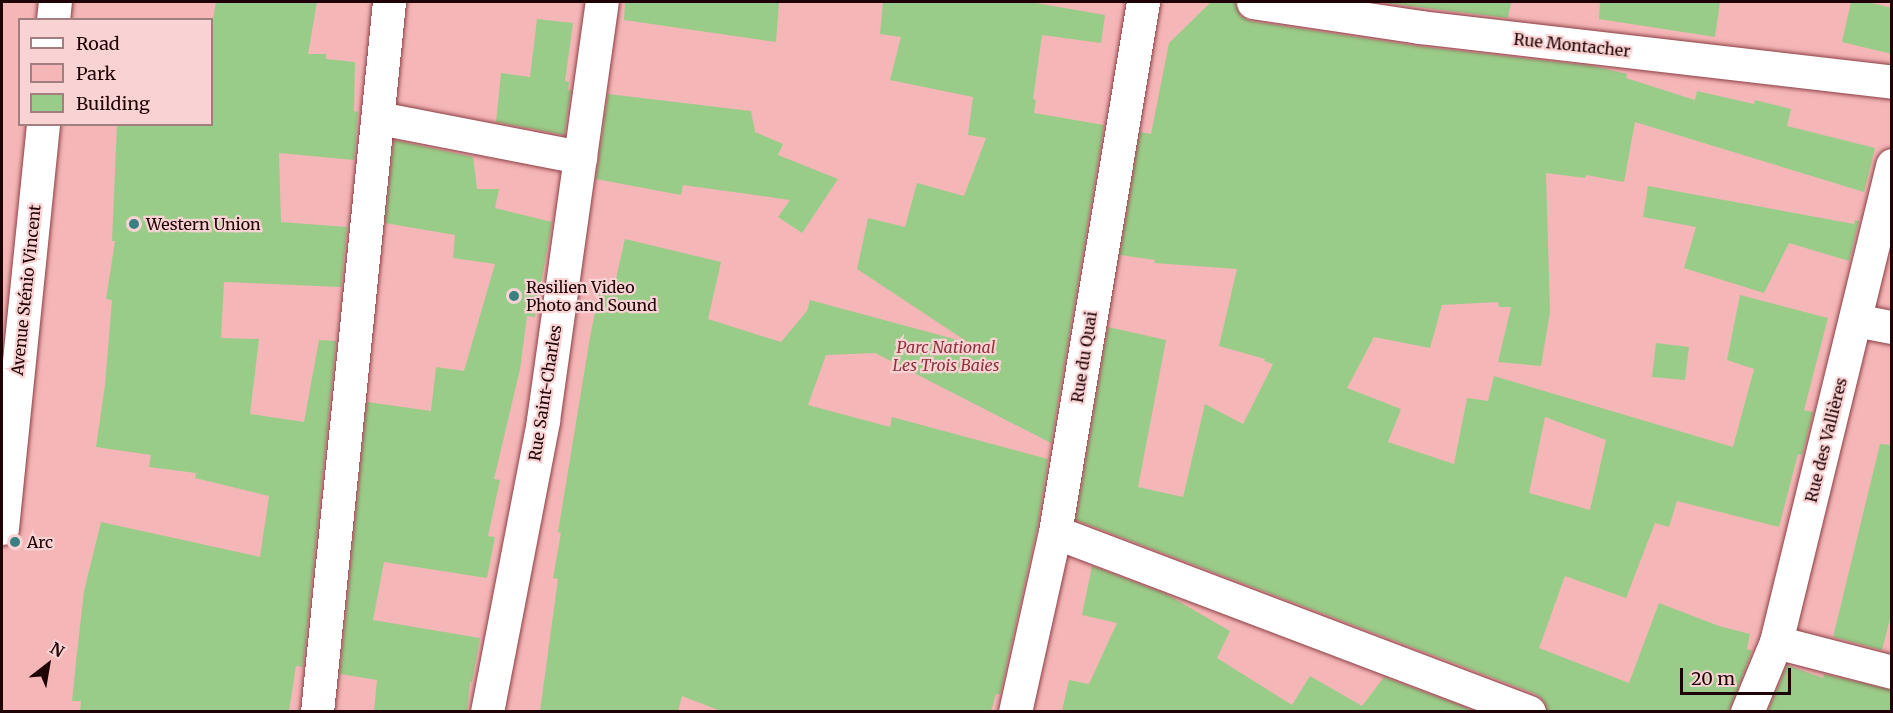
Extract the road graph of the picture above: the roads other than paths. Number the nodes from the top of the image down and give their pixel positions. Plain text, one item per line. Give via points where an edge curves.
1 (55, 2) edge
2 (389, 2) edge
3 (602, 2) edge
4 (1143, 2) edge
5 (1253, 2) edge
6 (53, 18) edge
7 (1892, 82) edge
8 (379, 118) junction
9 (43, 126) edge
10 (580, 157) junction
11 (1892, 165) edge
12 (1856, 320) junction
13 (1892, 327) edge
14 (2, 528) edge
15 (1055, 532) junction
16 (1776, 642) junction
17 (1892, 672) edge
18 (317, 711) edge
19 (487, 711) edge
20 (1015, 711) edge
21 (1529, 711) edge
22 (1747, 711) edge

1 - 6 street
2 - 8 street
3 - 10 street, Rue Saint-Charles
4 - 15 street, Rue du Quai
5 - 7 street, Rue Montacher via 1420,27
8 - 10 street
8 - 18 street
9 - 14 street, Avenue Sténio Vincent
10 - 19 street, Rue Saint-Charles via 543,420
11 - 12 street, Rue des Vallières
12 - 13 street
12 - 16 street, Rue des Vallières
15 - 20 street, Rue du Quai
15 - 21 street
16 - 17 street
16 - 22 street, Rue des Vallières

